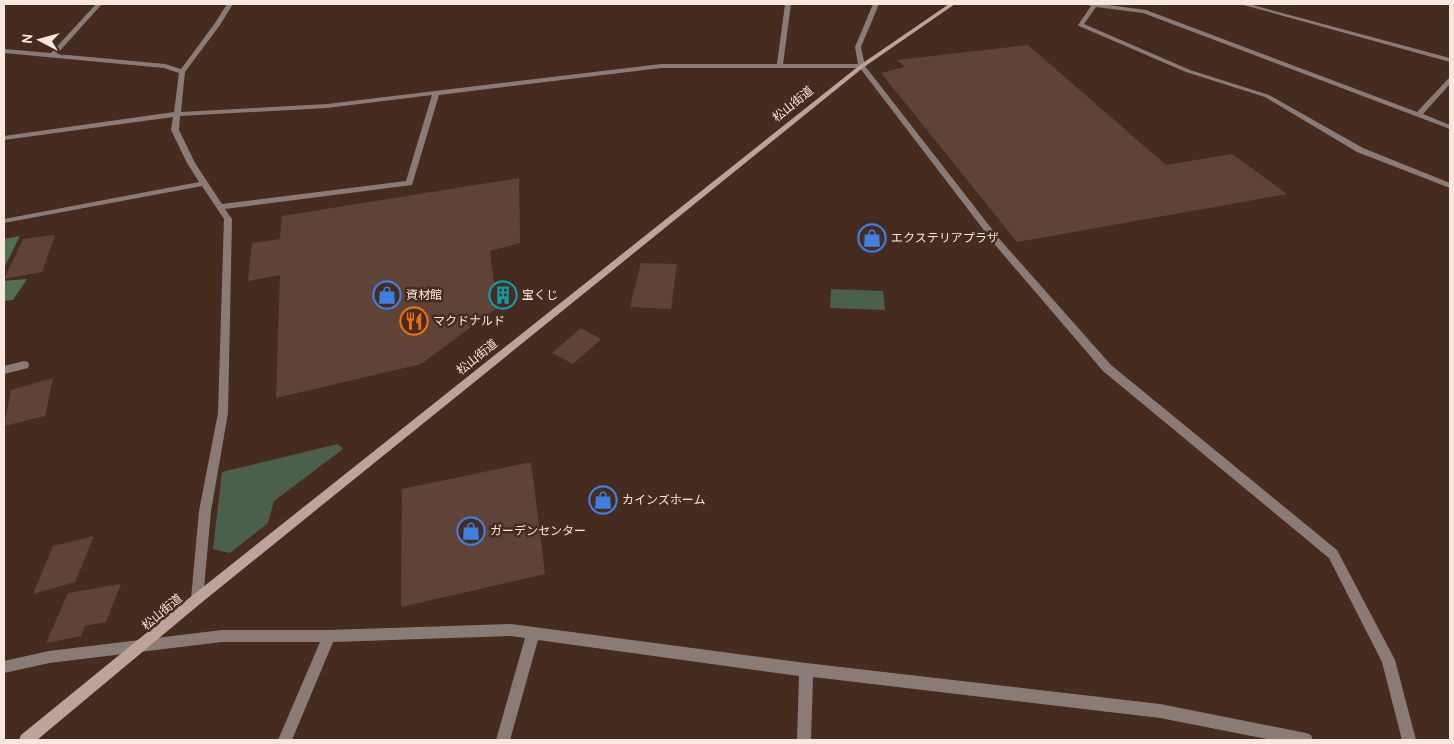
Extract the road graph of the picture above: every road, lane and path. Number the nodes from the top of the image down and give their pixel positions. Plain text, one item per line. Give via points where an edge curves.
1 (99, 4) edge
2 (230, 4) edge
3 (788, 4) edge
4 (876, 4) edge
5 (952, 4) edge
6 (1147, 4) edge
7 (1243, 4) edge
8 (1092, 5) edge
9 (1144, 11) junction
10 (4, 51) edge
11 (53, 55) junction
12 (1450, 60) edge
13 (780, 66) junction
14 (862, 66) junction
15 (182, 72) junction
16 (1450, 80) edge
17 (436, 94) junction
18 (176, 114) junction
19 (1418, 114) junction
20 (1450, 127) edge
21 (4, 138) edge
22 (204, 183) junction
23 (1450, 185) edge
24 (220, 207) junction
25 (4, 221) edge
26 (24, 365) dead end
27 (4, 370) edge
28 (197, 599) junction
29 (533, 633) junction
30 (329, 636) junction
31 (140, 646) junction
32 (4, 667) edge
33 (806, 670) junction
34 (26, 740) edge
35 (285, 740) edge
36 (503, 740) edge
37 (804, 740) edge
38 (1306, 740) edge
39 (1409, 740) edge

1 - 11 street
2 - 15 street
3 - 13 street
4 - 14 street via 858,48
5 - 14 main road, 松山街道
6 - 9 street
7 - 12 street
8 - 9 street
8 - 23 street via 1081,24 1188,71 1267,96 1360,150
9 - 19 street
10 - 11 street
11 - 15 street via 166,66
13 - 14 street
13 - 17 street via 661,66
14 - 28 main road, 松山街道
14 - 39 street via 999,244 1107,368 1333,554 1388,660
15 - 18 street
16 - 19 street
17 - 18 street via 327,106
17 - 24 street via 409,183
18 - 21 street
18 - 22 street via 175,130 190,163
19 - 20 street
22 - 24 street
22 - 25 street
24 - 28 street via 228,219 223,413 205,511
26 - 27 street
28 - 31 main road, 松山街道
29 - 30 street via 511,630
29 - 33 street
29 - 36 street
30 - 31 street via 222,636
30 - 35 street
31 - 32 street via 49,657
31 - 34 main road, 松山街道
33 - 37 street
33 - 38 street via 1160,711

